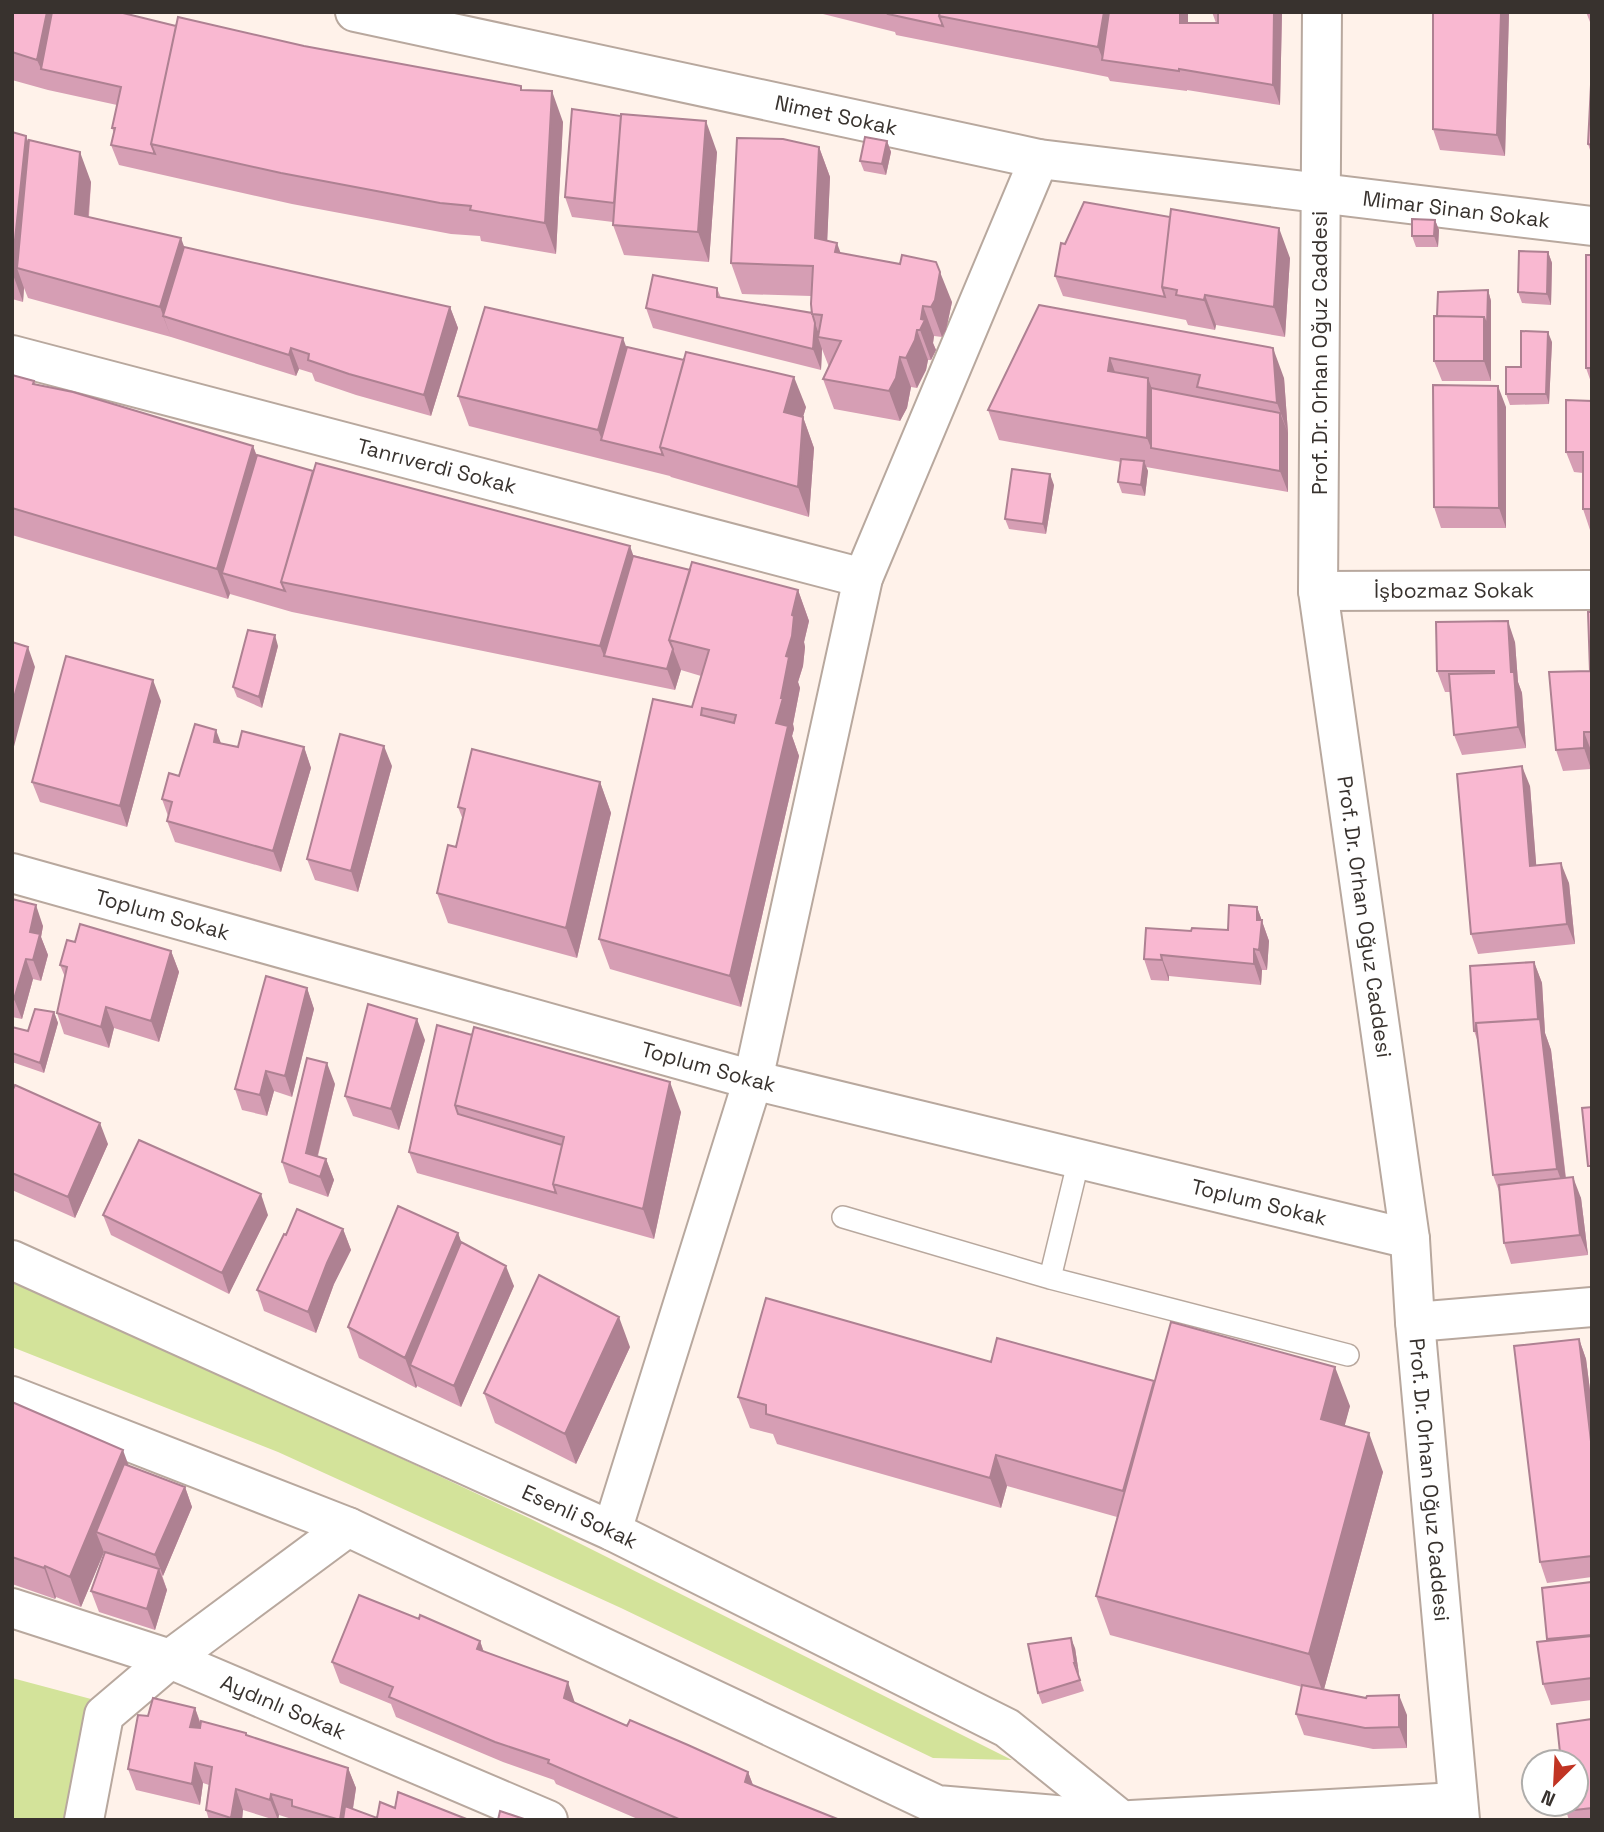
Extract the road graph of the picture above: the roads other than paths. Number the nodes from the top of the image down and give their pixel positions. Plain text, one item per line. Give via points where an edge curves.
1 (355, 12) edge
2 (1322, 12) edge
3 (1039, 159) junction
4 (1321, 194) junction
5 (1592, 226) edge
6 (12, 355) edge
7 (863, 578) junction
8 (1592, 590) edge
9 (1318, 591) junction
10 (12, 873) edge
11 (753, 1080) junction
12 (1079, 1159) junction
13 (843, 1217) dead end
14 (1410, 1239) junction
15 (12, 1261) edge
16 (1050, 1278) junction
17 (1592, 1307) edge
18 (1415, 1322) junction
19 (1348, 1355) dead end
20 (12, 1396) edge
21 (348, 1527) junction
22 (612, 1531) junction
23 (12, 1608) edge
24 (170, 1659) junction
25 (1458, 1814) edge
26 (1254, 1816) edge
27 (84, 1820) edge
28 (548, 1820) edge
29 (1115, 1820) edge
30 (1121, 1820) edge
31 (1131, 1820) edge

1 - 3 street, Nimet Sokak
2 - 4 street, Prof. Dr. Orhan Oğuz Caddesi
3 - 4 street, Nimet Sokak
3 - 7 street
4 - 5 street, Mimar Sinan Sokak
4 - 9 street, Prof. Dr. Orhan Oğuz Caddesi
6 - 7 street, Tanrıverdi Sokak
7 - 11 street
8 - 9 street, İşbozmaz Sokak
9 - 14 street, Prof. Dr. Orhan Oğuz Caddesi
10 - 11 street, Toplum Sokak
11 - 12 street, Toplum Sokak
11 - 22 street
12 - 14 street, Toplum Sokak
12 - 16 lane
13 - 16 lane
14 - 18 street, Prof. Dr. Orhan Oğuz Caddesi
15 - 22 street, Esenli Sokak
16 - 19 lane
17 - 18 street
18 - 25 street, Prof. Dr. Orhan Oğuz Caddesi
20 - 21 street
21 - 24 street
21 - 29 street via 937,1805
22 - 30 street, Esenli Sokak via 1007,1728
23 - 24 street, Aydınlı Sokak
24 - 27 street via 104,1715
24 - 28 street, Aydınlı Sokak
25 - 26 street
26 - 31 street

